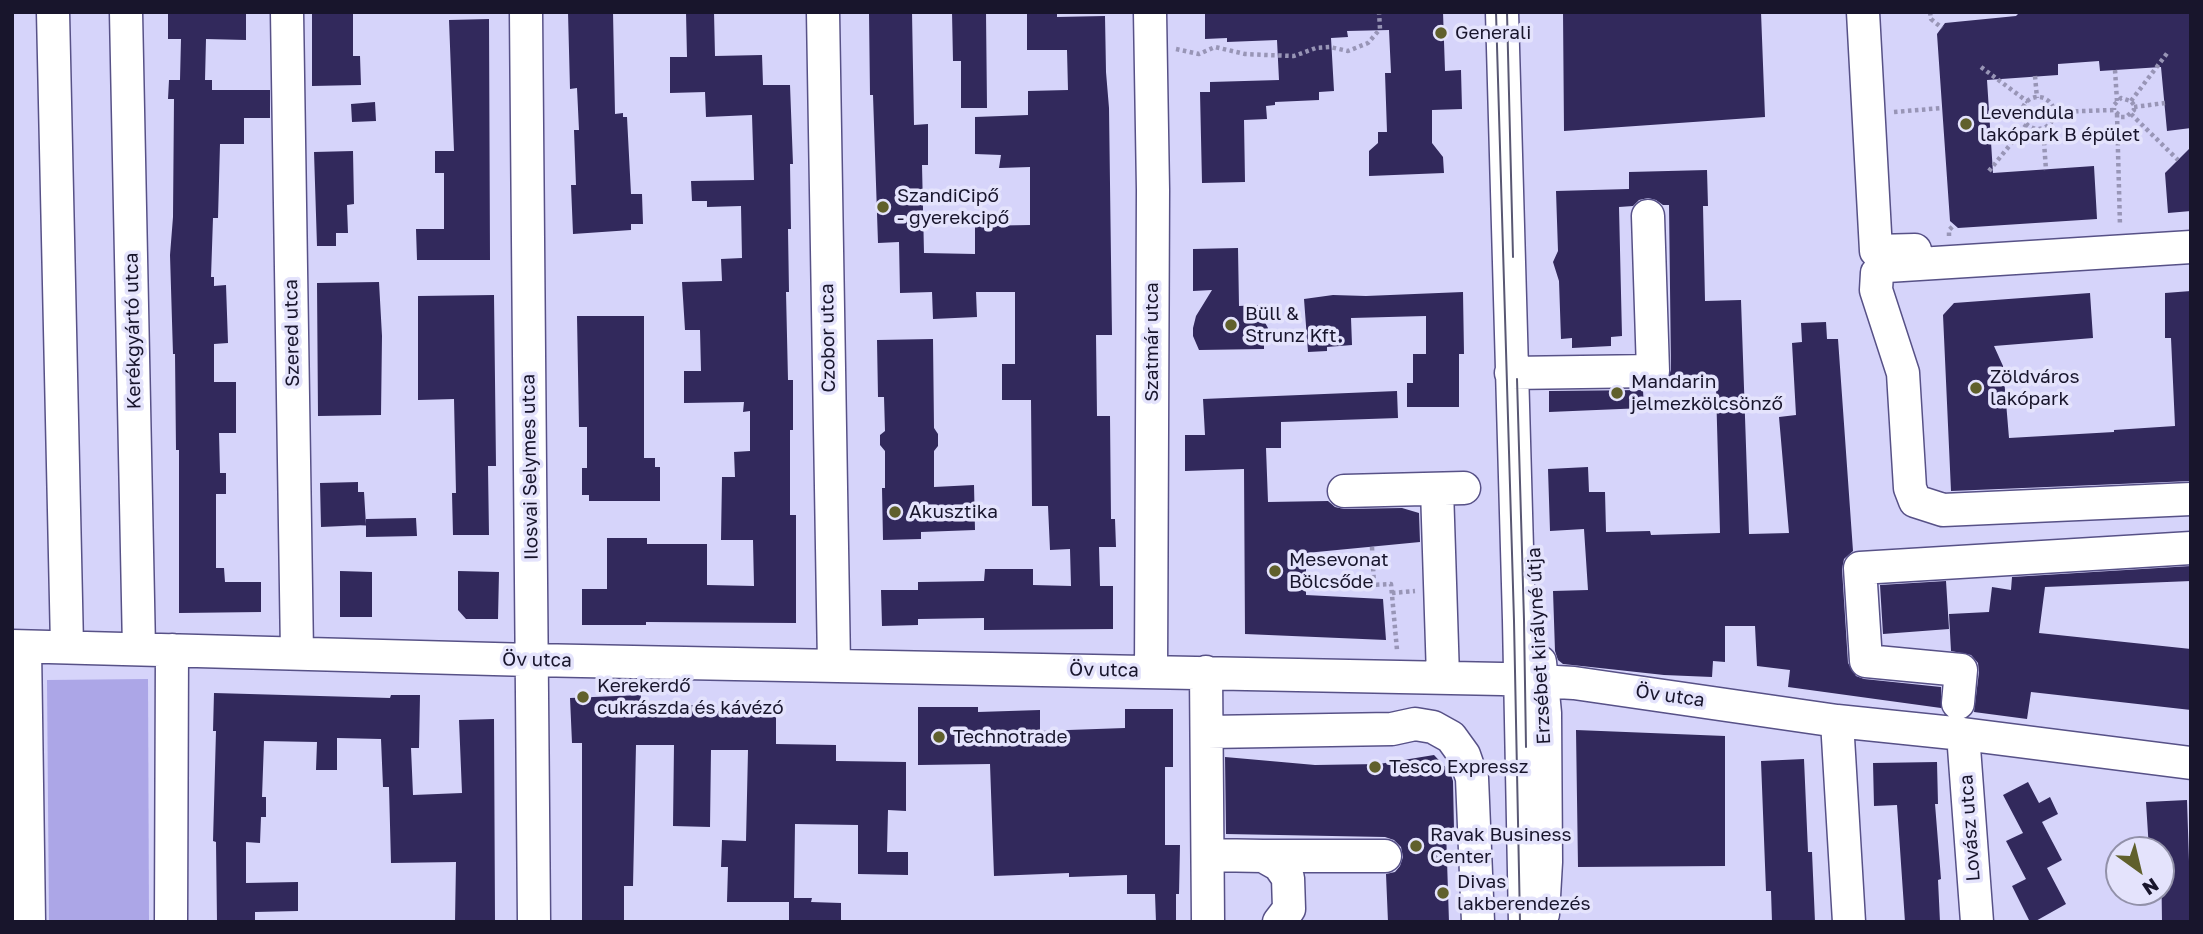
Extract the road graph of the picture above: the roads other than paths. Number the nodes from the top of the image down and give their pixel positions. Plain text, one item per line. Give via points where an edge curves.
1 (53, 12) edge
2 (126, 12) edge
3 (287, 12) edge
4 (526, 12) edge
5 (823, 12) edge
6 (1150, 12) edge
7 (1502, 12) edge
8 (1863, 12) edge
9 (1648, 216) dead end
10 (2191, 232) edge
11 (2191, 247) edge
12 (1511, 373) junction
13 (1344, 491) dead end
14 (2191, 499) edge
15 (2191, 548) edge
16 (66, 646) junction
17 (19, 647) edge
18 (139, 649) junction
19 (172, 650) junction
20 (297, 653) junction
21 (531, 660) junction
22 (834, 665) junction
23 (1151, 671) junction
24 (1206, 673) junction
25 (1443, 677) junction
26 (1521, 680) junction
27 (1958, 703) dead end
28 (1837, 721) junction
29 (1208, 732) junction
30 (1963, 734) junction
31 (2191, 763) edge
32 (1209, 855) junction
33 (1263, 856) junction
34 (1385, 856) dead end
35 (29, 922) edge
36 (171, 922) edge
37 (534, 922) edge
38 (1208, 922) edge
39 (1279, 922) edge
40 (1478, 922) edge
41 (1510, 922) edge
42 (1525, 922) edge
43 (1543, 922) edge
44 (1849, 922) edge
45 (1977, 922) edge

1 - 16 street
2 - 18 street, Kerékgyártó utca
3 - 20 street, Szered utca
4 - 21 street, Ilosvai Selymes utca
5 - 22 street, Czobor utca
6 - 23 street, Szatmár utca
7 - 12 street, Erzsébet királyné útja
8 - 10 street via 1876,251
9 - 12 street via 1653,370
11 - 14 street via 1887,266 1877,273 1876,290 1903,373 1910,488 1915,501 1943,510
12 - 26 street, Erzsébet királyné útja via 1493,467
13 - 25 street via 1450,488
15 - 27 street via 1860,568 1866,661 1961,670
16 - 17 street, Öv utca
16 - 18 street, Öv utca
17 - 35 street
18 - 19 street, Öv utca
19 - 20 street, Öv utca
19 - 36 street
20 - 21 street, Öv utca
21 - 22 street, Öv utca
21 - 37 street, Ilosvai Selymes utca
22 - 23 street, Öv utca
23 - 24 street, Öv utca
24 - 25 street, Öv utca
24 - 29 street
25 - 26 street, Öv utca
26 - 28 street, Öv utca via 1574,683
26 - 41 street, Erzsébet királyné útja
26 - 42 street, Erzsébet királyné útja
26 - 43 street, Erzsébet királyné útja via 1546,863
28 - 30 street, Öv utca
28 - 44 street
29 - 32 street
29 - 40 street via 1392,729 1415,724 1451,737 1472,778
30 - 31 street, Öv utca
30 - 45 street, Lovász utca
32 - 33 street
32 - 38 street
33 - 34 street
33 - 39 street via 1279,865 1288,878 1289,909

